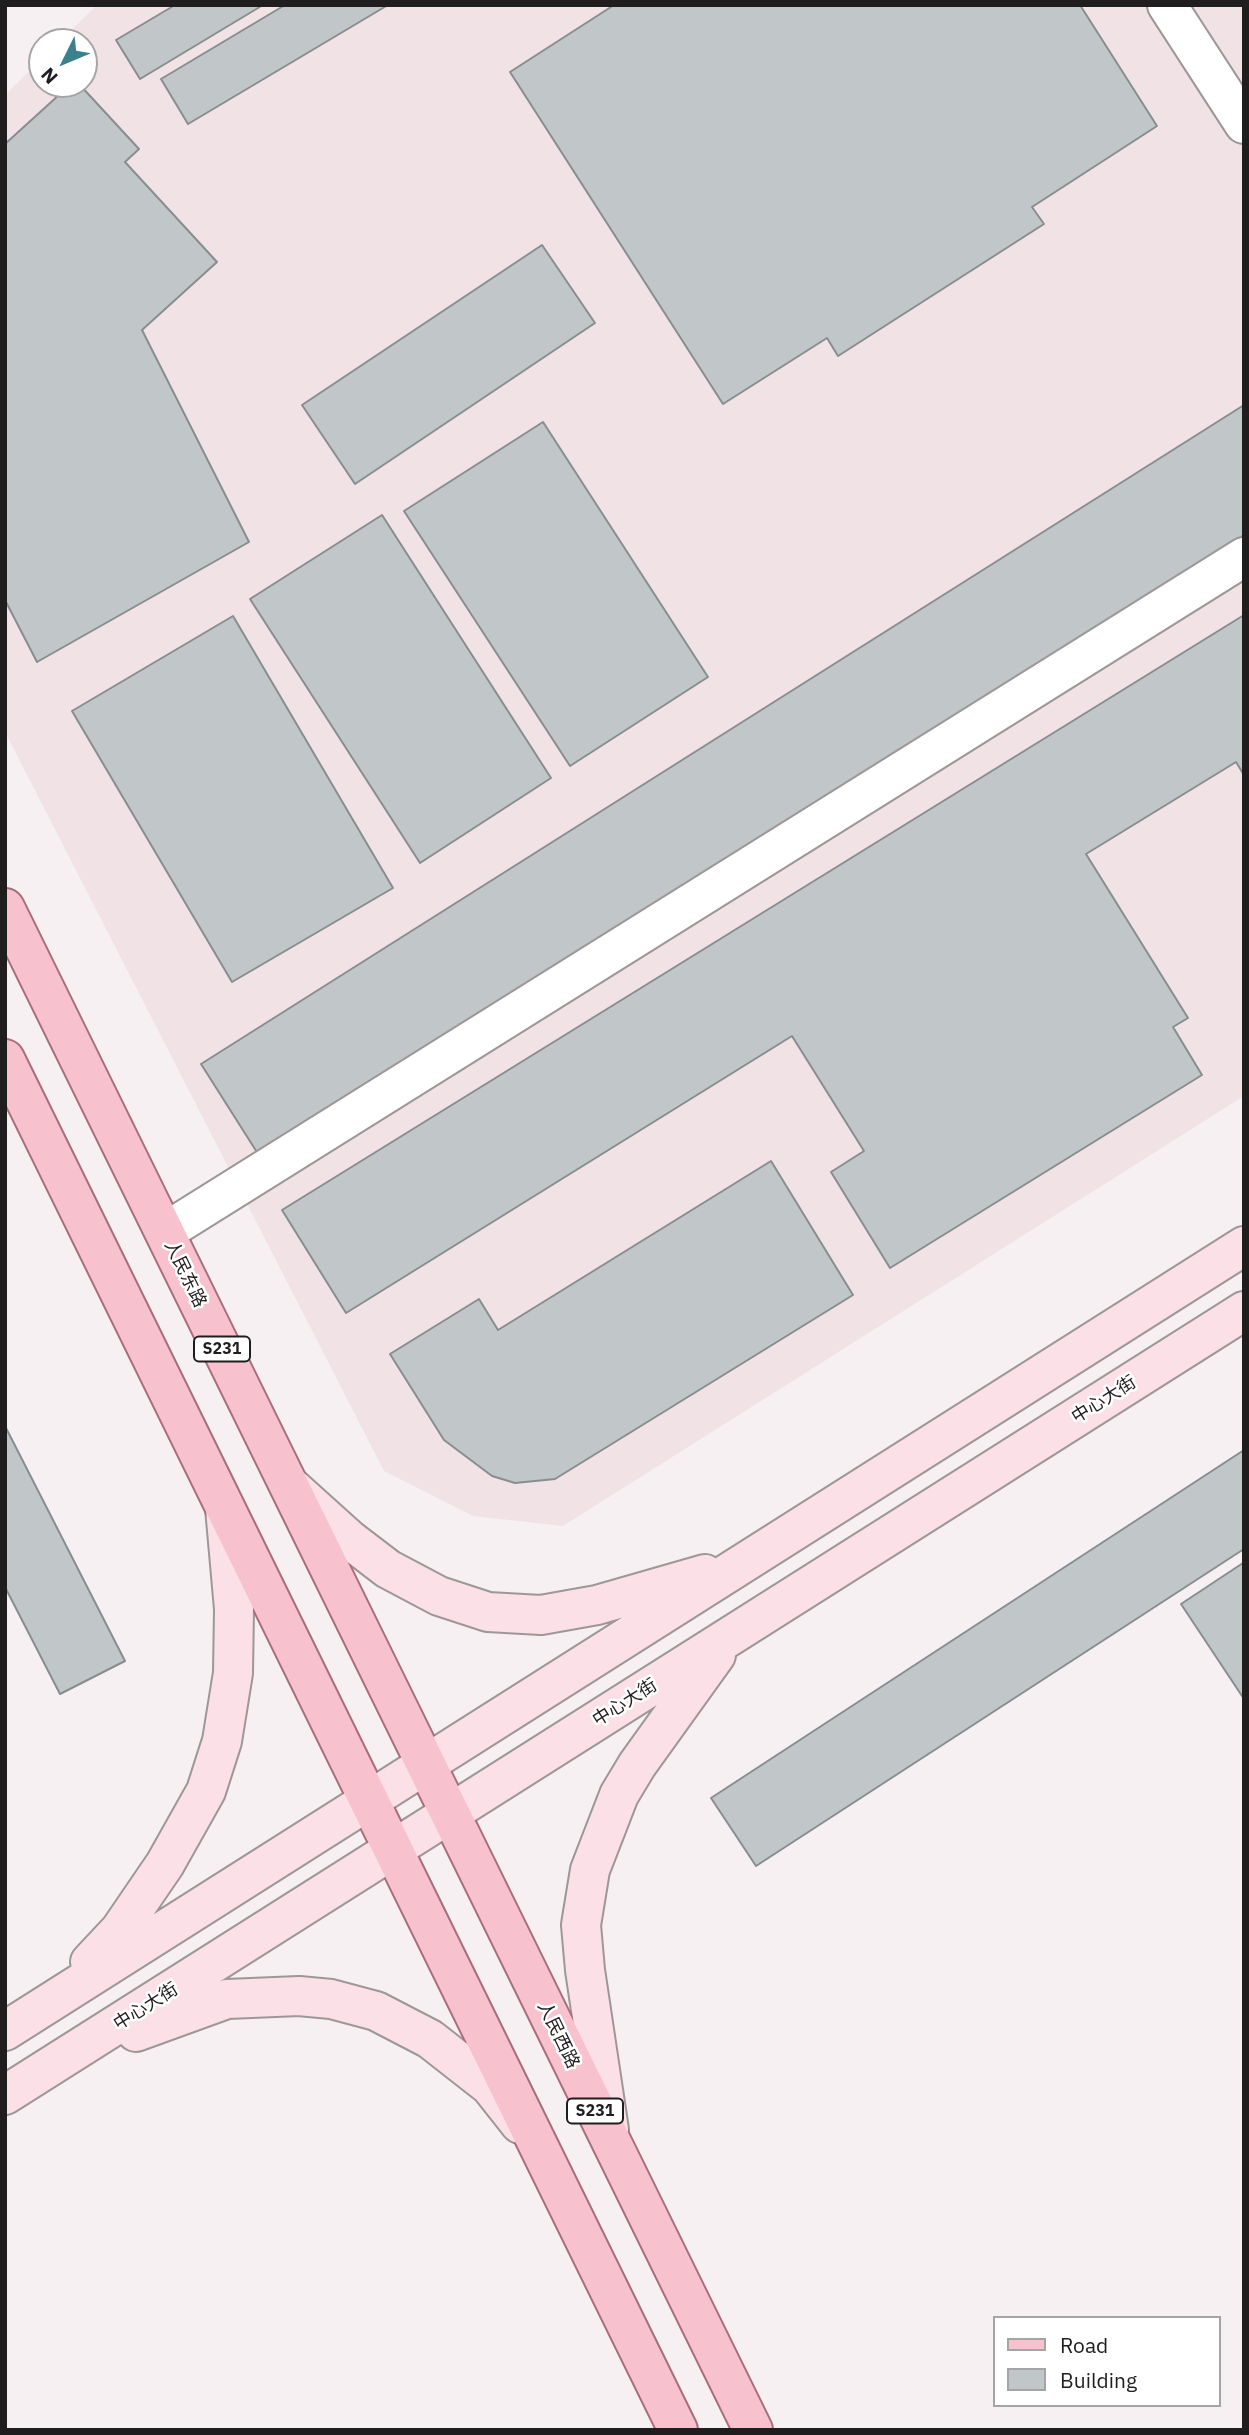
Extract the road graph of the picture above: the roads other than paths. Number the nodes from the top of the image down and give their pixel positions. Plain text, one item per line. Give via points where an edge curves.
1 (1167, 5) edge
2 (1244, 124) edge
3 (1244, 557) edge
4 (5, 908) edge
5 (5, 1059) edge
6 (165, 1232) junction
7 (1244, 1246) edge
8 (1244, 1311) edge
9 (288, 1484) junction
10 (225, 1508) junction
11 (747, 1561) junction
12 (729, 1637) junction
13 (438, 1790) junction
14 (381, 1826) junction
15 (10, 2027) edge
16 (11, 2092) edge
17 (611, 2143) junction
18 (539, 2147) junction
19 (678, 2430) edge
20 (753, 2430) edge

1 - 2 street
3 - 6 street
4 - 6 main road, 人民东路 / S231
5 - 10 main road
6 - 9 main road, 人民东路 / S231
7 - 11 main road, 中心大街
8 - 12 main road, 中心大街
9 - 11 main road via 388,1569 439,1596 488,1612 541,1615 597,1605
9 - 13 main road, 人民东路 / S231
10 - 14 main road
10 - 15 main road via 234,1609 233,1673 222,1741 206,1791 165,1864 120,1930 77,1975
11 - 13 main road, 中心大街
12 - 13 main road, 中心大街
12 - 17 main road via 619,1795 590,1870 581,1925 584,1970
13 - 14 main road, 中心大街
13 - 14 main road, 中心大街
13 - 17 main road, 人民西路 / S231
14 - 15 main road, 中心大街
14 - 16 main road, 中心大街
14 - 18 main road
16 - 18 main road via 146,2027 227,1999 331,1998 376,2011 429,2039 490,2086
17 - 20 main road, 人民西路 / S231
18 - 19 main road

